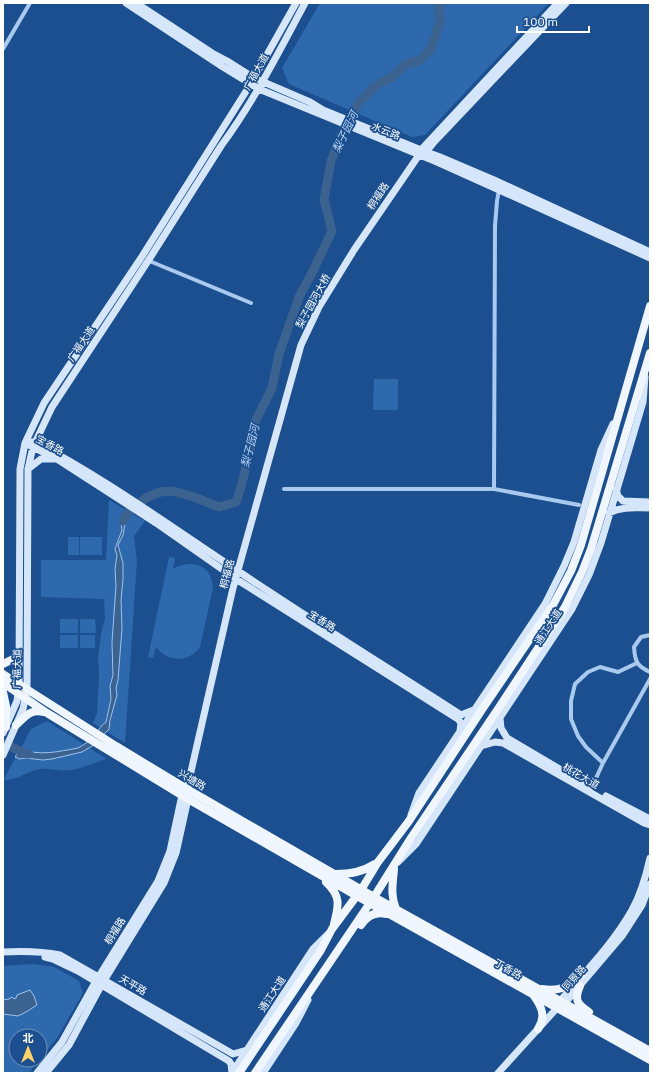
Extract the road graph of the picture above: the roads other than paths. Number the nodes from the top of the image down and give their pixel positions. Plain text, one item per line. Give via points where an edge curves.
1 (30, 3) edge
2 (126, 3) edge
3 (136, 3) edge
4 (296, 3) edge
5 (305, 3) edge
6 (558, 3) edge
7 (566, 3) edge
8 (3, 49) edge
9 (254, 78) junction
10 (262, 82) junction
11 (250, 85) junction
12 (259, 89) junction
13 (330, 116) junction
14 (422, 153) junction
15 (500, 186) junction
16 (354, 250) joint
17 (650, 252) edge
18 (141, 258) junction
19 (650, 258) edge
20 (148, 261) junction
21 (251, 303) dead end
22 (650, 306) edge
23 (647, 322) edge
24 (650, 353) edge
25 (646, 365) junction
26 (295, 366) joint
27 (619, 411) junction
28 (26, 443) junction
29 (34, 444) junction
30 (56, 459) junction
31 (618, 460) junction
32 (28, 469) junction
33 (619, 480) junction
34 (284, 489) dead end
35 (494, 489) junction
36 (616, 489) junction
37 (587, 495) junction
38 (122, 498) junction
39 (650, 502) edge
40 (579, 505) junction
41 (623, 505) junction
42 (650, 508) edge
43 (610, 513) junction
44 (581, 514) junction
45 (158, 521) junction
46 (238, 571) junction
47 (236, 579) junction
48 (650, 635) edge
49 (19, 653) junction
50 (637, 663) junction
51 (3, 664) edge
52 (650, 672) edge
53 (3, 674) edge
54 (650, 679) edge
55 (3, 683) edge
56 (19, 684) junction
57 (27, 690) junction
58 (3, 692) edge
59 (19, 693) junction
60 (26, 699) junction
61 (476, 709) junction
62 (47, 713) junction
63 (460, 717) junction
64 (500, 718) junction
65 (16, 725) junction
66 (4, 730) edge
67 (83, 730) junction
68 (460, 731) junction
69 (505, 741) junction
70 (481, 746) junction
71 (3, 756) edge
72 (603, 763) junction
73 (590, 790) junction
74 (186, 794) junction
75 (650, 819) edge
76 (409, 821) junction
77 (650, 825) edge
78 (650, 858) edge
79 (378, 862) junction
80 (394, 866) junction
81 (317, 873) junction
82 (334, 874) junction
83 (650, 884) edge
84 (359, 893) junction
85 (372, 900) junction
86 (393, 912) junction
87 (332, 929) junction
88 (338, 950) junction
89 (3, 952) edge
90 (3, 957) edge
91 (584, 973) junction
92 (320, 976) junction
93 (101, 981) junction
94 (580, 986) junction
95 (534, 991) junction
96 (560, 1004) junction
97 (604, 1026) junction
98 (538, 1029) junction
99 (247, 1050) junction
100 (650, 1051) edge
101 (650, 1060) edge
102 (37, 1073) edge
103 (46, 1073) edge
104 (232, 1073) edge
105 (239, 1073) edge
106 (255, 1073) edge
107 (263, 1073) edge
108 (498, 1073) edge

1 - 8 street
2 - 11 street, 水云路
3 - 9 street, 水云路
4 - 9 street, 广福大道
5 - 10 street, 广福大道
6 - 14 street
7 - 14 street
9 - 10 street, 水云路
9 - 11 street, 广福大道
10 - 12 street, 广福大道
10 - 13 street, 水云路
11 - 12 street, 水云路
11 - 18 street, 广福大道
12 - 13 street, 水云路
12 - 20 street, 广福大道
13 - 14 street, 水云路
14 - 15 street, 水云路 via 437,162
14 - 16 street, 桐福路
15 - 17 street, 水云路
15 - 19 street, 水云路
15 - 35 street via 495,226
16 - 26 street, 梨子园河大桥 via 319,307
18 - 20 street
18 - 28 street, 广福大道 via 44,403
20 - 21 street
20 - 29 street, 广福大道 via 52,406
22 - 23 main road, 通江大道
23 - 27 main road, 通江大道
24 - 25 main road, 通江大道
25 - 31 main road, 通江大道
25 - 33 street, 通江大道 via 643,402
26 - 46 street, 桐福路
27 - 37 street, 通江大道 via 601,450
27 - 76 main road, 通江大道 via 582,545 571,571 553,605
28 - 29 street, 宝香路
28 - 49 street, 广福大道 via 20,469
29 - 30 street, 宝香路
29 - 32 street, 广福大道
29 - 38 street, 宝香路 via 59,454
30 - 32 street via 40,460
30 - 38 street, 宝香路
31 - 33 main road
31 - 80 main road, 通江大道 via 591,549 565,607
32 - 57 street, 广福大道
33 - 36 street, 通江大道
34 - 35 street
35 - 40 street
36 - 41 street
36 - 43 street, 通江大道
37 - 40 street
37 - 44 street, 通江大道
38 - 45 street, 宝香路
39 - 41 street
40 - 44 street
41 - 42 street
41 - 43 street
43 - 64 street, 通江大道 via 601,543 572,609
44 - 61 street, 通江大道 via 574,542 545,604
45 - 46 street, 宝香路
45 - 47 street, 宝香路
46 - 47 street, 桐福路
46 - 63 street, 宝香路
47 - 63 street, 宝香路
47 - 74 street, 桐福路
48 - 50 street via 641,637 634,647 634,659
49 - 51 main road via 8,663
49 - 56 street, 广福大道
50 - 52 street
50 - 72 street via 618,672 600,667 588,672 575,684 571,701 571,719 578,736
53 - 56 main road, 兴塘路
54 - 72 street
55 - 59 main road, 兴塘路
56 - 57 main road, 兴塘路
56 - 59 street, 广福大道
57 - 60 street, 广福大道
57 - 67 main road, 兴塘路
58 - 66 main road via 6,706
59 - 60 main road, 兴塘路
59 - 66 street, 广福大道
60 - 62 main road, 兴塘路
60 - 65 street, 广福大道
61 - 63 street
61 - 68 street, 通江大道
62 - 65 main road via 36,710
62 - 67 main road, 兴塘路
63 - 68 street
64 - 69 street via 500,728
64 - 70 street, 通江大道
65 - 71 street, 广福大道
67 - 74 main road, 兴塘路
68 - 76 street, 通江大道 via 419,793
69 - 70 street
69 - 73 street, 桃花大道
70 - 80 street, 通江大道 via 416,844
72 - 73 street
73 - 75 street, 桃花大道
73 - 77 street, 桃花大道
74 - 81 main road, 兴塘路
74 - 82 main road, 兴塘路
74 - 93 street, 桐福路 via 170,851 158,881
76 - 79 main road, 通江大道
78 - 91 street via 646,876 632,909 617,933
79 - 82 main road via 357,873
79 - 84 main road, 通江大道
80 - 85 main road, 通江大道
80 - 86 main road
81 - 84 main road, 兴塘路
81 - 87 main road via 336,894 338,908
82 - 84 main road, 兴塘路
83 - 94 street, 同景路 via 642,906 622,936
84 - 85 main road, 兴塘路
84 - 87 main road, 通江大道
85 - 86 main road, 丁香路
85 - 88 main road, 通江大道
86 - 88 main road via 370,915
86 - 95 main road, 丁香路
87 - 99 street, 通江大道 via 313,949
87 - 105 main road, 通江大道 via 321,950
88 - 92 main road, 通江大道
89 - 93 street, 天平路 via 32,951 60,955
90 - 93 street, 天平路 via 37,955 53,958
91 - 95 main road via 564,989
91 - 96 street
92 - 106 main road, 通江大道
92 - 107 street, 通江大道 via 296,1023
93 - 99 street, 天平路 via 233,1054
93 - 102 street, 桐福路 via 62,1042
93 - 103 street, 桐福路 via 69,1045
93 - 104 street, 天平路 via 229,1061
94 - 96 street, 同景路
94 - 97 main road via 577,994 579,1004
95 - 96 main road, 丁香路
95 - 98 main road via 543,1013 542,1023
96 - 97 main road, 丁香路
96 - 98 street, 同景路
96 - 101 main road, 丁香路
97 - 100 main road, 丁香路
98 - 108 street, 同景路
99 - 104 street, 通江大道

